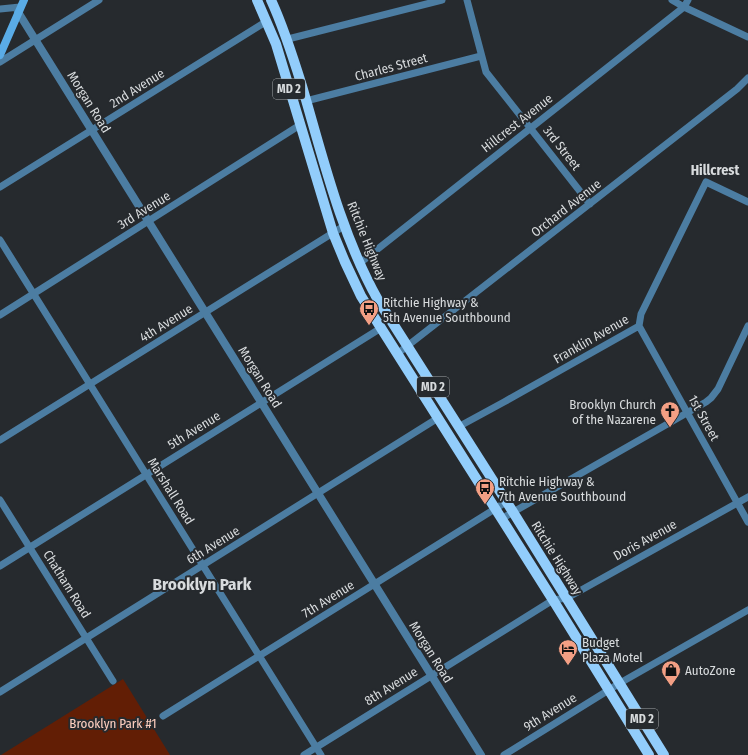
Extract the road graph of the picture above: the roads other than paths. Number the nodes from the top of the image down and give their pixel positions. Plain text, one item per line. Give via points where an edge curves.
1 (99, 0) edge
2 (257, 0) edge
3 (271, 0) edge
4 (442, 0) edge
5 (467, 0) edge
6 (672, 0) edge
7 (686, 3) edge
8 (21, 6) edge
9 (0, 9) edge
10 (267, 21) junction
11 (748, 37) edge
12 (288, 39) junction
13 (36, 40) junction
14 (0, 55) edge
15 (481, 56) junction
16 (0, 62) edge
17 (748, 78) edge
18 (306, 101) junction
19 (300, 125) junction
20 (530, 128) junction
21 (92, 130) junction
22 (0, 188) edge
23 (748, 202) edge
24 (590, 204) junction
25 (148, 221) junction
26 (344, 226) junction
27 (333, 233) junction
28 (0, 240) edge
29 (360, 263) junction
30 (33, 294) junction
31 (205, 312) junction
32 (0, 315) edge
33 (639, 326) junction
34 (748, 326) edge
35 (381, 328) junction
36 (408, 347) junction
37 (397, 354) junction
38 (90, 384) junction
39 (262, 403) junction
40 (687, 413) junction
41 (438, 418) junction
42 (458, 427) junction
43 (0, 440) edge
44 (146, 475) junction
45 (318, 493) junction
46 (748, 497) edge
47 (0, 500) edge
48 (506, 502) junction
49 (737, 503) junction
50 (495, 509) junction
51 (513, 512) junction
52 (501, 519) junction
53 (748, 522) edge
54 (30, 547) junction
55 (0, 566) edge
56 (203, 566) junction
57 (375, 584) junction
58 (567, 598) junction
59 (553, 600) junction
60 (748, 610) edge
61 (86, 639) junction
62 (260, 656) junction
63 (432, 675) junction
64 (113, 681) dead end
65 (620, 683) junction
66 (609, 690) junction
67 (0, 692) edge
68 (163, 716) dead end
69 (316, 747) junction
70 (304, 755) edge
71 (321, 755) edge
72 (481, 755) edge
73 (504, 755) edge
74 (649, 755) edge
75 (664, 755) edge

1 - 13 street
2 - 10 main road, Ritchie Highway / MD 2
3 - 12 main road, Ritchie Highway / MD 2
4 - 12 street
5 - 15 street, 3rd Street
6 - 7 street
7 - 11 street
7 - 20 street, Hillcrest Avenue
8 - 9 street
8 - 13 street, Morgan Road
8 - 14 main road
10 - 19 main road, Ritchie Highway / MD 2
10 - 21 street, 2nd Avenue
12 - 18 main road, Ritchie Highway / MD 2
13 - 16 street
13 - 21 street, Morgan Road
15 - 18 street, Charles Street
15 - 20 street, 3rd Street via 486,72
17 - 24 street, Orchard Avenue
18 - 26 main road, Ritchie Highway / MD 2
19 - 25 street, 3rd Avenue
19 - 27 main road, Ritchie Highway / MD 2
20 - 24 street, 3rd Street
20 - 29 street, Hillcrest Avenue
21 - 22 street, 2nd Avenue
21 - 25 street, Morgan Road
23 - 33 street, Franklin Avenue via 706,182 641,314
24 - 36 street, Orchard Avenue
25 - 30 street, 3rd Avenue
25 - 31 street, Morgan Road
26 - 27 street, 4th Avenue
26 - 29 main road, Ritchie Highway / MD 2
27 - 31 street, 4th Avenue
27 - 35 main road, Ritchie Highway / MD 2 via 361,296
28 - 30 street, Marshall Road
29 - 36 main road, Ritchie Highway / MD 2 via 378,300
30 - 32 street, 3rd Avenue
30 - 38 street, Marshall Road
31 - 38 street, 4th Avenue
31 - 39 street, Morgan Road
33 - 40 street, 1st Street
33 - 42 street, Franklin Avenue
34 - 40 street via 715,394
35 - 37 main road, Ritchie Highway / MD 2
35 - 39 street, 5th Avenue
36 - 37 street, Orchard Avenue
36 - 42 main road, Ritchie Highway / MD 2
37 - 41 main road, Ritchie Highway / MD 2
38 - 43 street, 4th Avenue
38 - 44 street, Marshall Road
39 - 44 street, 5th Avenue
39 - 45 street, Morgan Road
40 - 49 street, 1st Street
40 - 51 street
41 - 45 street, 6th Avenue
41 - 50 main road, Ritchie Highway / MD 2
42 - 48 main road, Ritchie Highway / MD 2
44 - 54 street, 5th Avenue
44 - 56 street, Marshall Road
45 - 56 street, 6th Avenue
45 - 57 street, Morgan Road
46 - 49 street, Doris Avenue
47 - 54 street, Chatham Road
48 - 50 street, 7th Avenue
48 - 51 main road, Ritchie Highway / MD 2
49 - 53 street, 1st Street
49 - 58 street, Doris Avenue
50 - 52 main road, Ritchie Highway / MD 2
50 - 57 street, 7th Avenue
51 - 52 street
51 - 58 main road, Ritchie Highway / MD 2
52 - 59 main road, Ritchie Highway / MD 2
54 - 55 street, 5th Avenue
54 - 61 street, Chatham Road
56 - 61 street, 6th Avenue
56 - 62 street, Marshall Road
57 - 62 street, 7th Avenue
57 - 63 street, Morgan Road
58 - 59 street, Doris Avenue
58 - 65 main road, Ritchie Highway / MD 2
59 - 63 street, 8th Avenue
59 - 66 main road, Ritchie Highway / MD 2
60 - 65 street, 9th Avenue
61 - 64 street, Chatham Road
61 - 67 street, 6th Avenue
62 - 68 street, 7th Avenue
62 - 69 street, Marshall Road
63 - 69 street, 8th Avenue
63 - 72 street, Morgan Road
65 - 66 street, 9th Avenue
65 - 75 main road, Ritchie Highway / MD 2
66 - 73 street, 9th Avenue
66 - 74 main road, Ritchie Highway / MD 2
69 - 70 street, 8th Avenue
69 - 71 street, Marshall Road

